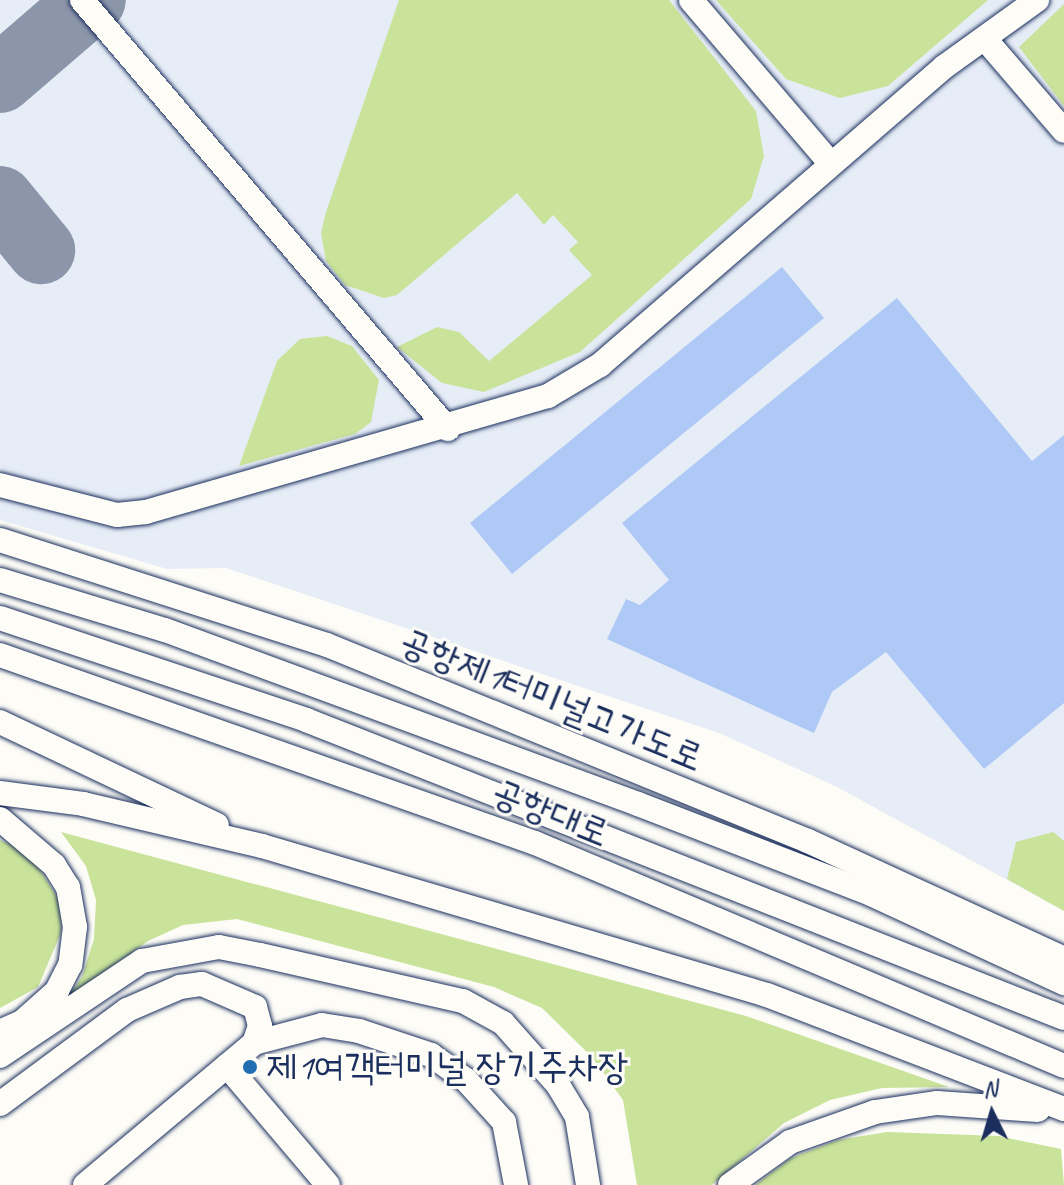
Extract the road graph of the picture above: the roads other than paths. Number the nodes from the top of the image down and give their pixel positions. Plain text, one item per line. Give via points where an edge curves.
1 (82, 0) edge
2 (691, 0) edge
3 (1037, 0) edge
4 (985, 39) junction
5 (1064, 131) edge
6 (830, 163) junction
7 (448, 429) junction
8 (0, 485) edge
9 (0, 540) edge
10 (0, 580) edge
11 (0, 618) edge
12 (0, 655) edge
13 (0, 722) edge
14 (0, 793) edge
15 (0, 819) edge
16 (262, 846) junction
17 (1063, 958) edge
18 (1064, 983) edge
19 (1064, 1018) edge
20 (0, 1032) edge
21 (254, 1043) junction
22 (0, 1056) edge
23 (227, 1066) junction
24 (1064, 1066) edge
25 (0, 1104) edge
26 (1064, 1112) edge
27 (85, 1185) edge
28 (328, 1185) edge
29 (516, 1185) edge
30 (588, 1185) edge
31 (730, 1185) edge

1 - 7 street
2 - 6 street
3 - 4 street
4 - 5 street
4 - 6 street
6 - 7 street via 600,365 548,396
7 - 8 street via 146,512 117,515
9 - 17 street, 공항제1터미널고가도로 via 327,645 808,841
10 - 18 street via 165,630 638,804 871,894
11 - 19 street via 182,675
12 - 24 street, 공항대로 via 535,843
13 - 16 street
14 - 16 street via 83,804
15 - 20 street via 54,865 68,887 75,927 70,965 57,991 22,1022
16 - 26 street via 767,995
21 - 23 street
21 - 25 street via 260,1026 255,1007 202,984 180,987 127,1010
21 - 29 street via 322,1025 359,1031 431,1055 482,1094 504,1122
22 - 30 street via 142,961 219,947 275,958 463,1001 503,1023 558,1085 577,1117
23 - 27 street
23 - 28 street
26 - 31 street via 982,1103 875,1112 790,1142

